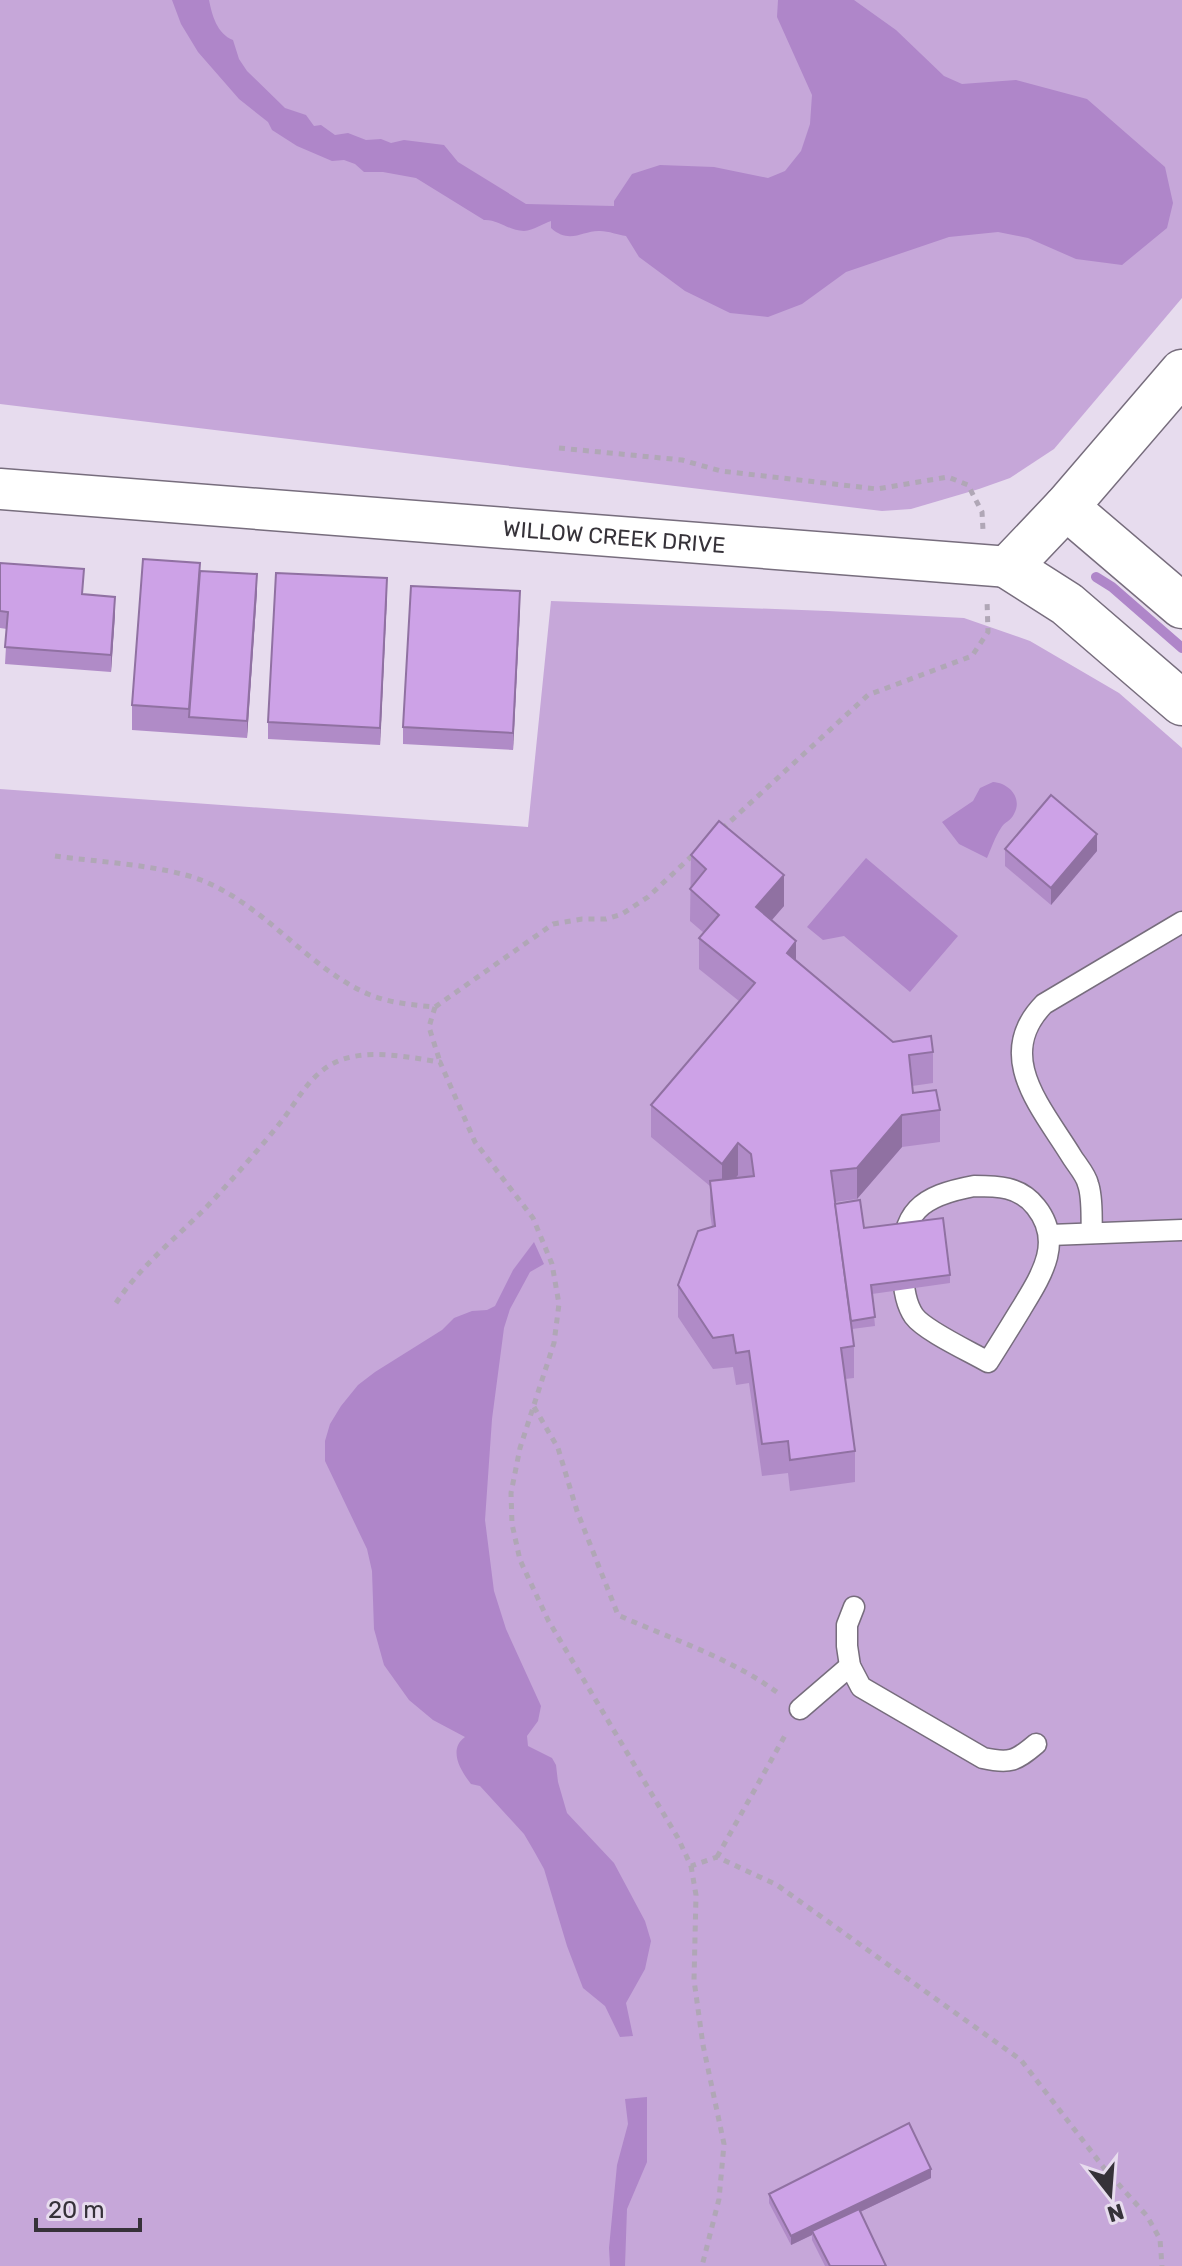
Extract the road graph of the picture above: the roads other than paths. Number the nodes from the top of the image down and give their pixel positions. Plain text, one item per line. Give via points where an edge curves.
1 (1182, 372) edge
2 (0, 489) edge
3 (1066, 507) junction
4 (997, 567) junction
5 (1182, 606) edge
6 (1182, 703) edge
7 (1182, 922) edge
8 (1182, 1230) edge
9 (1092, 1233) junction
10 (1050, 1235) junction
11 (854, 1607) dead end
12 (850, 1666) junction
13 (800, 1709) road end
14 (1036, 1744) dead end

1 - 3 street
2 - 4 street, WILLOW CREEK DRIVE
3 - 4 street
3 - 5 street
4 - 6 street, WILLOW CREEK DRIVE via 1067,604
7 - 9 lane via 1044,1004 1023,1033 1020,1053 1033,1093 1088,1183
8 - 9 lane
9 - 10 lane
10 - 10 lane via 1044,1217 1017,1191 974,1186 932,1197 908,1221 904,1239 903,1278 915,1317 988,1362 1044,1271
11 - 12 lane via 847,1625
12 - 13 lane
12 - 14 lane via 861,1687 983,1758 1018,1759

